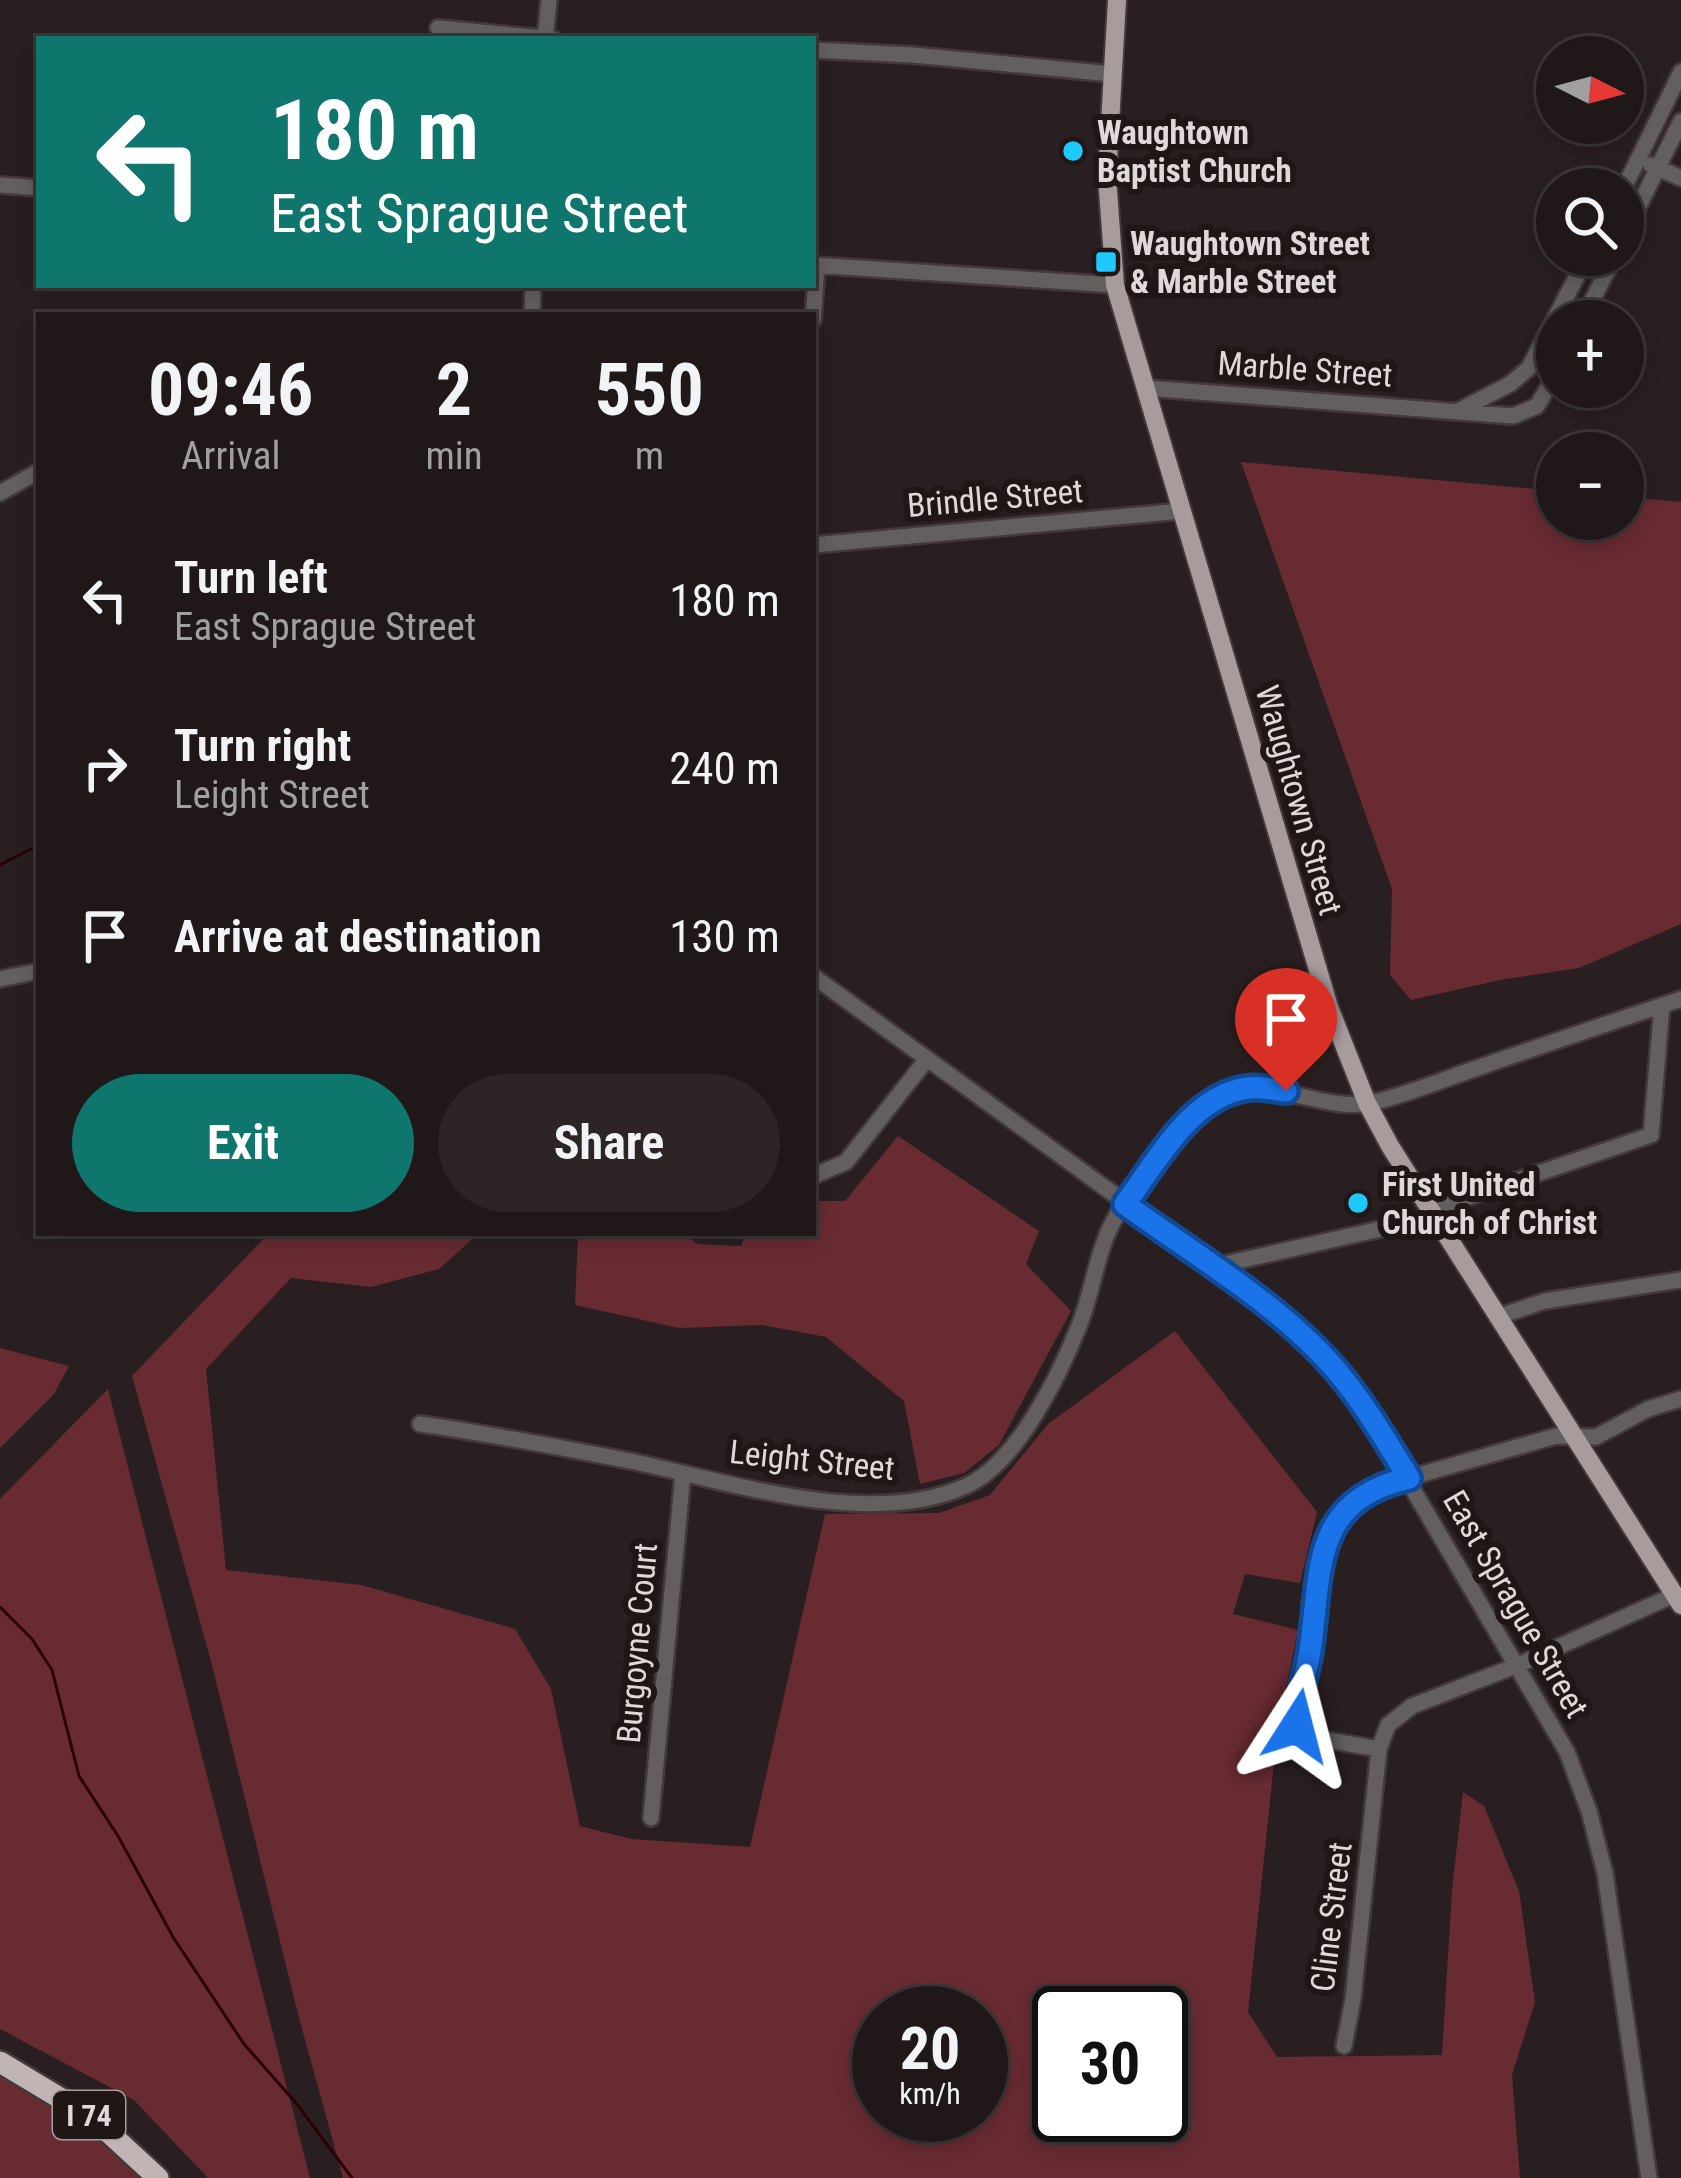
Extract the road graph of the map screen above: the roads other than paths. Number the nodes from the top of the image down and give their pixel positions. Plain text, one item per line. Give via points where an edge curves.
1 (549, 0) edge
2 (1117, 0) edge
3 (438, 28) dead end
4 (518, 36) edge
5 (548, 36) edge
6 (816, 50) edge
7 (1681, 72) edge
8 (1112, 74) junction
9 (1681, 121) edge
10 (1639, 160) junction
11 (1635, 168) edge
12 (1658, 168) junction
13 (1681, 178) edge
14 (0, 184) edge
15 (36, 188) edge
16 (1644, 196) edge
17 (816, 265) edge
18 (1577, 276) edge
19 (1115, 285) junction
20 (1510, 384) junction
21 (1146, 388) junction
22 (1536, 404) edge
23 (1460, 410) junction
24 (1530, 410) junction
25 (36, 472) edge
26 (0, 493) edge
27 (1182, 511) junction
28 (816, 545) edge
29 (36, 972) edge
30 (816, 978) edge
31 (0, 979) edge
32 (1681, 999) edge
33 (1662, 1005) junction
34 (927, 1059) junction
35 (1367, 1103) junction
36 (816, 1175) edge
37 (1125, 1204) junction
38 (1434, 1216) junction
39 (1210, 1267) junction
40 (1681, 1280) edge
41 (1497, 1318) junction
42 (1681, 1399) edge
43 (420, 1424) dead end
44 (1574, 1436) junction
45 (683, 1472) junction
46 (1409, 1478) junction
47 (1677, 1600) edge
48 (1518, 1664) junction
49 (1379, 1749) junction
50 (650, 1818) dead end
51 (1344, 2046) dead end
52 (0, 2062) edge
53 (158, 2178) edge
54 (1649, 2178) edge

1 - 5 street
2 - 8 main road, Waughtown Street
3 - 4 street
6 - 8 street
7 - 10 street
8 - 19 main road, Waughtown Street via 1107,177
9 - 12 street
10 - 11 street
10 - 12 street
12 - 13 street
12 - 16 street
14 - 15 street
17 - 19 street
18 - 20 street via 1528,368
19 - 21 main road, Waughtown Street
20 - 23 street
20 - 24 street
21 - 23 street, Marble Street
21 - 27 main road, Waughtown Street
22 - 24 street
23 - 24 street, Marble Street
25 - 26 street
27 - 28 street, Brindle Street
27 - 35 main road, Waughtown Street via 1328,1006
29 - 31 street
30 - 34 street, East Sprague Street
32 - 33 street, Leight Street
33 - 35 street, Leight Street
33 - 38 street via 1651,1135 1448,1204
34 - 36 street via 846,1162
34 - 37 street, East Sprague Street
35 - 37 street, Leight Street via 1248,1088 1211,1101
35 - 38 main road, Waughtown Street
37 - 39 street, East Sprague Street
37 - 45 street, Leight Street via 1064,1363 1007,1451 968,1485 922,1500 864,1503
38 - 39 street
38 - 41 main road, Waughtown Street
39 - 46 street, East Sprague Street via 1275,1311 1336,1371
40 - 41 street via 1545,1301
41 - 44 main road, Waughtown Street
42 - 44 street via 1596,1437
43 - 45 street, Leight Street
44 - 46 street
44 - 47 main road, Waughtown Street
45 - 50 street, Burgoyne Court
46 - 48 street, East Sprague Street
46 - 49 street via 1362,1498 1324,1547 1296,1708 1297,1726 1309,1737
47 - 48 street
48 - 49 street via 1395,1715
48 - 54 street, East Sprague Street via 1567,1752 1600,1852
49 - 51 street, Cline Street
52 - 53 highway, I 74 via 93,2118

